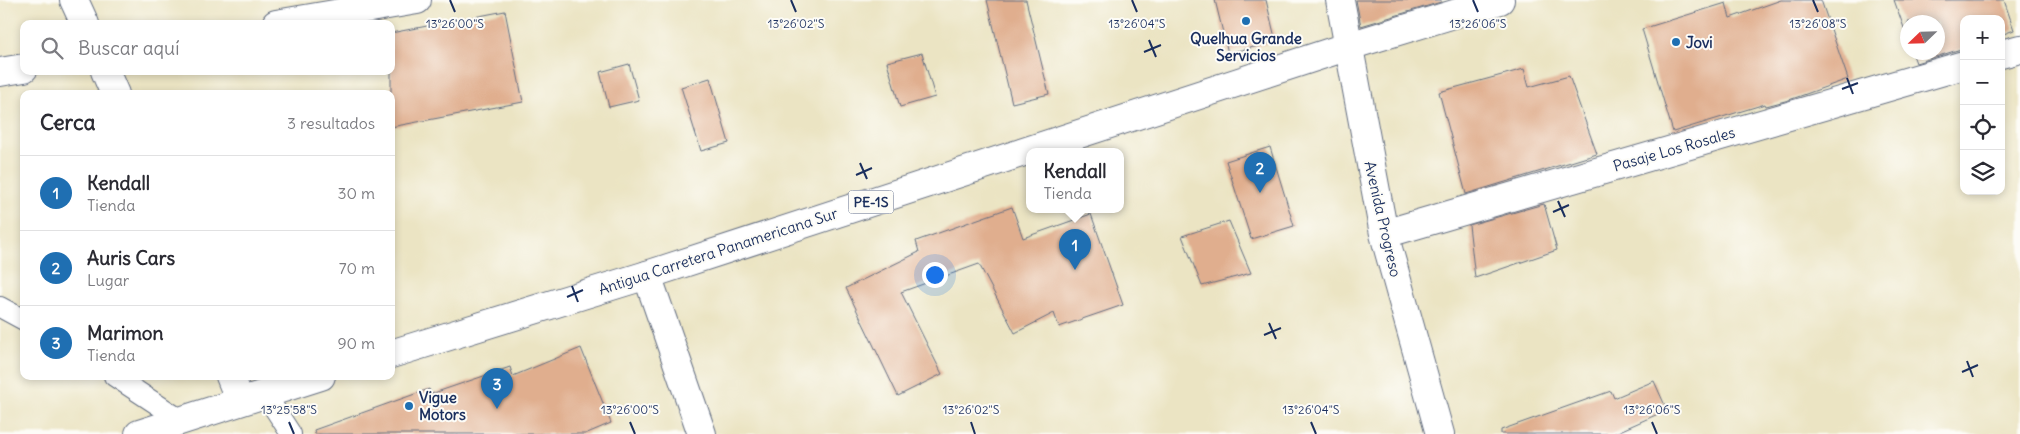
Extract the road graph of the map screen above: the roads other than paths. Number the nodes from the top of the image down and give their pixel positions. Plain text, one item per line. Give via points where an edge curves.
1 (74, 0) edge
2 (417, 0) edge
3 (1340, 0) edge
4 (1500, 0) edge
5 (83, 20) edge
6 (300, 20) edge
7 (1349, 46) junction
8 (2020, 49) edge
9 (2005, 53) edge
10 (1960, 66) edge
11 (20, 69) edge
12 (0, 72) edge
13 (107, 75) edge
14 (113, 90) edge
15 (1036, 148) edge
16 (1026, 151) edge
17 (1384, 234) junction
18 (647, 275) junction
19 (0, 307) edge
20 (20, 318) edge
21 (395, 353) edge
22 (120, 380) edge
23 (234, 380) edge
24 (308, 380) edge
25 (253, 397) junction
26 (182, 420) junction
27 (139, 434) edge
28 (291, 434) edge
29 (702, 434) edge
30 (1440, 434) edge

1 - 5 main road
2 - 6 main road
3 - 7 main road, Avenida Progreso
4 - 7 main road, Antigua Carretera Panamericana Sur / PE-1S
7 - 15 main road, Antigua Carretera Panamericana Sur / PE-1S
7 - 17 main road, Avenida Progreso
8 - 9 main road
10 - 17 main road, Pasaje Los Rosales
11 - 12 main road
13 - 14 main road
16 - 18 main road, Antigua Carretera Panamericana Sur / PE-1S
17 - 30 main road, Avenida Progreso
18 - 21 main road, Antigua Carretera Panamericana Sur / PE-1S
18 - 29 main road
19 - 20 lane
22 - 26 lane
23 - 25 main road
24 - 25 main road
25 - 26 main road
25 - 28 lane
26 - 27 main road

